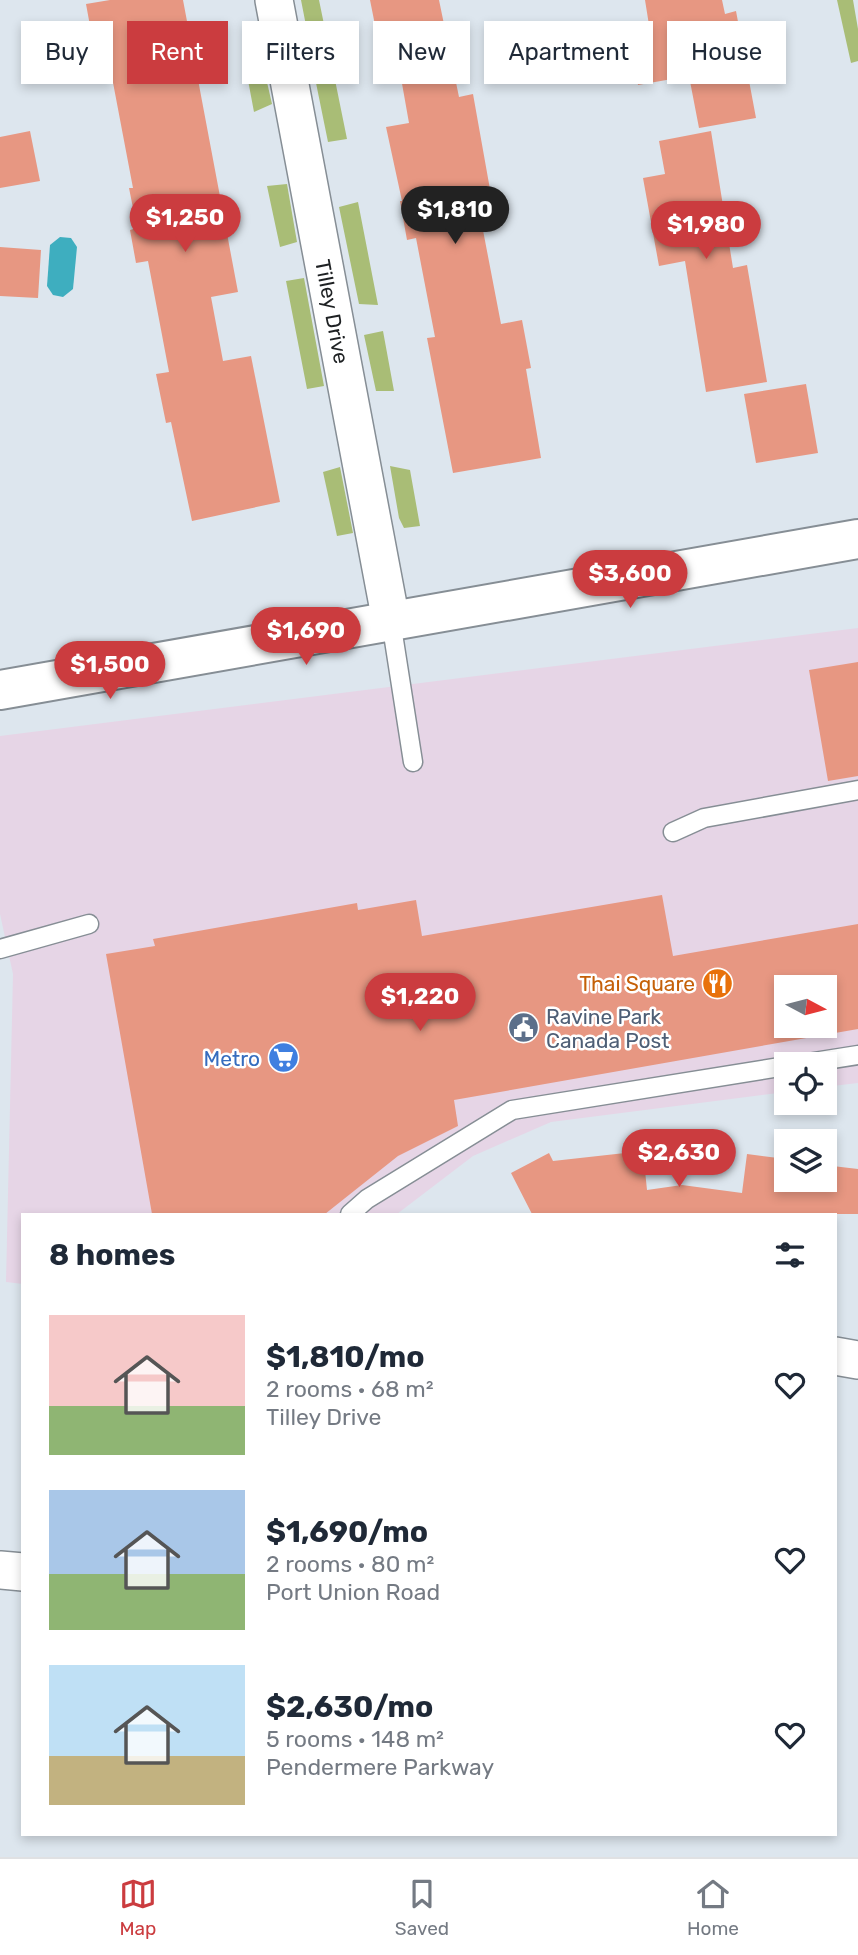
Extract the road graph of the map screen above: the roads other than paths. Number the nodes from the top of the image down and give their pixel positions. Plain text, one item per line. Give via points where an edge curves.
1 (274, 0) edge
2 (858, 539) edge
3 (391, 621) junction
4 (0, 690) edge
5 (413, 762) dead end
6 (858, 790) edge
7 (673, 832) dead end
8 (89, 924) dead end
9 (0, 949) edge
10 (858, 1055) edge
11 (837, 1058) edge
12 (774, 1068) edge
13 (351, 1213) edge
14 (837, 1356) edge
15 (858, 1360) edge
16 (0, 1570) edge
17 (21, 1572) edge

1 - 3 street, Tilley Drive
2 - 3 main road
3 - 4 main road
3 - 5 lane
6 - 7 lane via 704,818
8 - 9 lane
10 - 11 lane
12 - 13 lane via 512,1110
14 - 15 street
16 - 17 street

